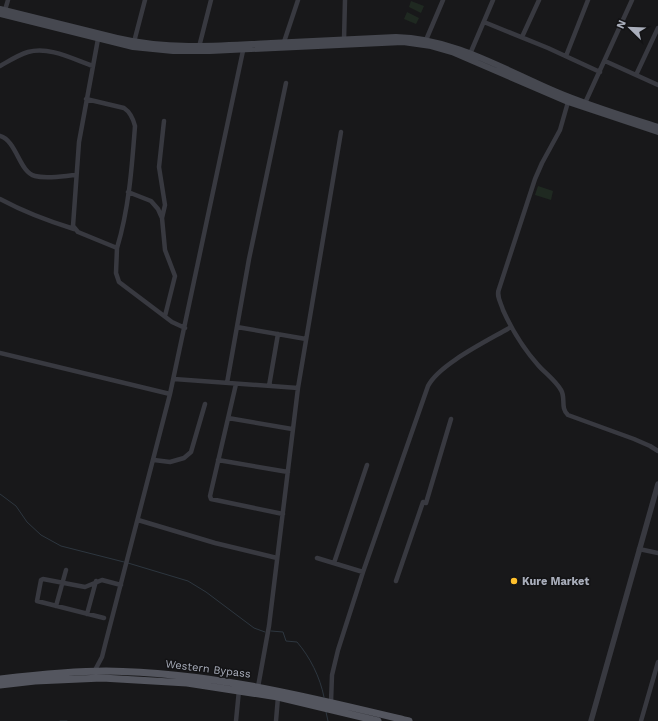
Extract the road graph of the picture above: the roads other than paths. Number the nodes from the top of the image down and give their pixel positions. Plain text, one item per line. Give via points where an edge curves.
1 (8, 0) edge
2 (145, 0) edge
3 (211, 0) edge
4 (298, 0) edge
5 (345, 0) edge
6 (443, 0) edge
7 (493, 0) edge
8 (539, 0) edge
9 (588, 0) edge
10 (632, 0) edge
11 (2, 11) edge
12 (484, 22) junction
13 (658, 28) edge
14 (522, 37) junction
15 (98, 39) junction
16 (344, 40) junction
17 (426, 40) junction
18 (134, 42) junction
19 (284, 42) junction
20 (199, 47) junction
21 (244, 47) junction
22 (470, 54) junction
23 (566, 56) junction
24 (605, 61) junction
25 (0, 66) edge
26 (92, 66) junction
27 (600, 72) junction
28 (636, 75) junction
29 (286, 83) dead end
30 (658, 83) edge
31 (86, 99) junction
32 (568, 102) junction
33 (585, 103) junction
34 (164, 121) dead end
35 (658, 127) edge
36 (341, 132) dead end
37 (658, 132) edge
38 (0, 136) edge
39 (76, 175) junction
40 (128, 192) junction
41 (0, 199) edge
42 (162, 218) junction
43 (74, 229) junction
44 (117, 248) junction
45 (165, 316) junction
46 (237, 327) junction
47 (511, 327) junction
48 (185, 328) junction
49 (278, 334) junction
50 (306, 339) junction
51 (0, 353) edge
52 (174, 379) junction
53 (226, 383) junction
54 (236, 384) junction
55 (269, 386) junction
56 (298, 388) junction
57 (170, 394) junction
58 (205, 404) dead end
59 (228, 418) junction
60 (451, 419) dead end
61 (292, 429) junction
62 (658, 451) edge
63 (154, 460) junction
64 (218, 460) junction
65 (367, 465) dead end
66 (288, 472) junction
67 (658, 484) edge
68 (657, 490) edge
69 (283, 514) junction
70 (138, 520) junction
71 (640, 549) junction
72 (658, 553) edge
73 (277, 558) junction
74 (317, 558) dead end
75 (334, 563) junction
76 (66, 570) dead end
77 (362, 572) junction
78 (96, 581) junction
79 (396, 581) dead end
80 (63, 584) junction
81 (122, 585) junction
82 (56, 606) junction
83 (87, 614) junction
84 (104, 618) dead end
85 (102, 657) junction
86 (658, 662) edge
87 (106, 671) junction
88 (94, 672) junction
89 (0, 678) edge
90 (0, 685) edge
91 (258, 687) junction
92 (239, 690) junction
93 (278, 698) junction
94 (327, 704) junction
95 (236, 721) edge
96 (276, 721) edge
97 (378, 721) edge
98 (409, 721) edge
99 (591, 721) edge
100 (641, 721) edge

1 - 11 street
2 - 18 street
3 - 20 street
4 - 19 street
5 - 16 street
6 - 17 street
7 - 12 street
8 - 14 street
9 - 23 street
10 - 24 street
11 - 15 main road
11 - 18 main road
12 - 14 street
12 - 22 street
13 - 28 street
14 - 23 street
15 - 21 main road via 173,52
15 - 26 street
16 - 17 main road via 396,37
16 - 19 main road
17 - 22 main road
18 - 20 main road
19 - 21 main road
20 - 21 main road
21 - 32 main road via 403,42 431,46 458,54
21 - 48 street
22 - 33 main road
23 - 27 street
24 - 27 street
24 - 28 street
25 - 26 street via 21,55 36,51 54,53
26 - 31 street
27 - 33 street
28 - 30 street
29 - 46 street
31 - 39 street
31 - 40 street via 124,108 134,120
32 - 37 main road
32 - 47 street via 560,130 535,179 497,293
33 - 35 main road
34 - 42 street via 159,167 165,205
36 - 50 street
38 - 39 street via 4,137 24,168 33,175
39 - 43 street via 72,222
40 - 42 street via 151,201
40 - 44 street
41 - 43 street via 27,213
42 - 45 street via 165,250 174,276
43 - 44 street
44 - 45 street via 116,273 119,282
45 - 48 street
46 - 49 street
46 - 53 street
47 - 62 street via 537,364 560,389 563,407 568,415 634,439
47 - 77 street via 470,350 431,380
48 - 52 street
49 - 50 street
49 - 55 street
50 - 56 street
51 - 57 street
52 - 53 street
52 - 57 street
53 - 54 street
54 - 55 street
54 - 59 street
55 - 56 street
56 - 61 street
57 - 63 street
58 - 63 street via 191,452 184,458 170,462
59 - 61 street
59 - 64 street
60 - 79 street
61 - 66 street
63 - 70 street
64 - 66 street
64 - 69 street via 211,499
65 - 75 street
66 - 69 street
67 - 68 street
68 - 71 street
69 - 73 street
70 - 73 street
70 - 81 street
71 - 72 street
71 - 99 street
73 - 91 street via 269,627
74 - 75 street
75 - 77 street
76 - 80 street
77 - 94 street via 335,661
78 - 80 street via 87,587
78 - 81 street
78 - 83 street
80 - 82 street
80 - 82 street via 43,579 40,581 37,601
81 - 85 street
82 - 83 street
83 - 84 street
85 - 87 street
85 - 88 street
86 - 100 street
87 - 88 main road, Western Bypass
87 - 91 main road, Western Bypass via 187,676
88 - 89 main road, Western Bypass
90 - 92 main road, Western Bypass via 106,678 187,683
91 - 94 main road, Western Bypass
92 - 93 main road, Western Bypass
92 - 95 street
93 - 94 main road, Western Bypass
93 - 96 street
94 - 97 main road, Western Bypass
94 - 98 main road, Western Bypass

